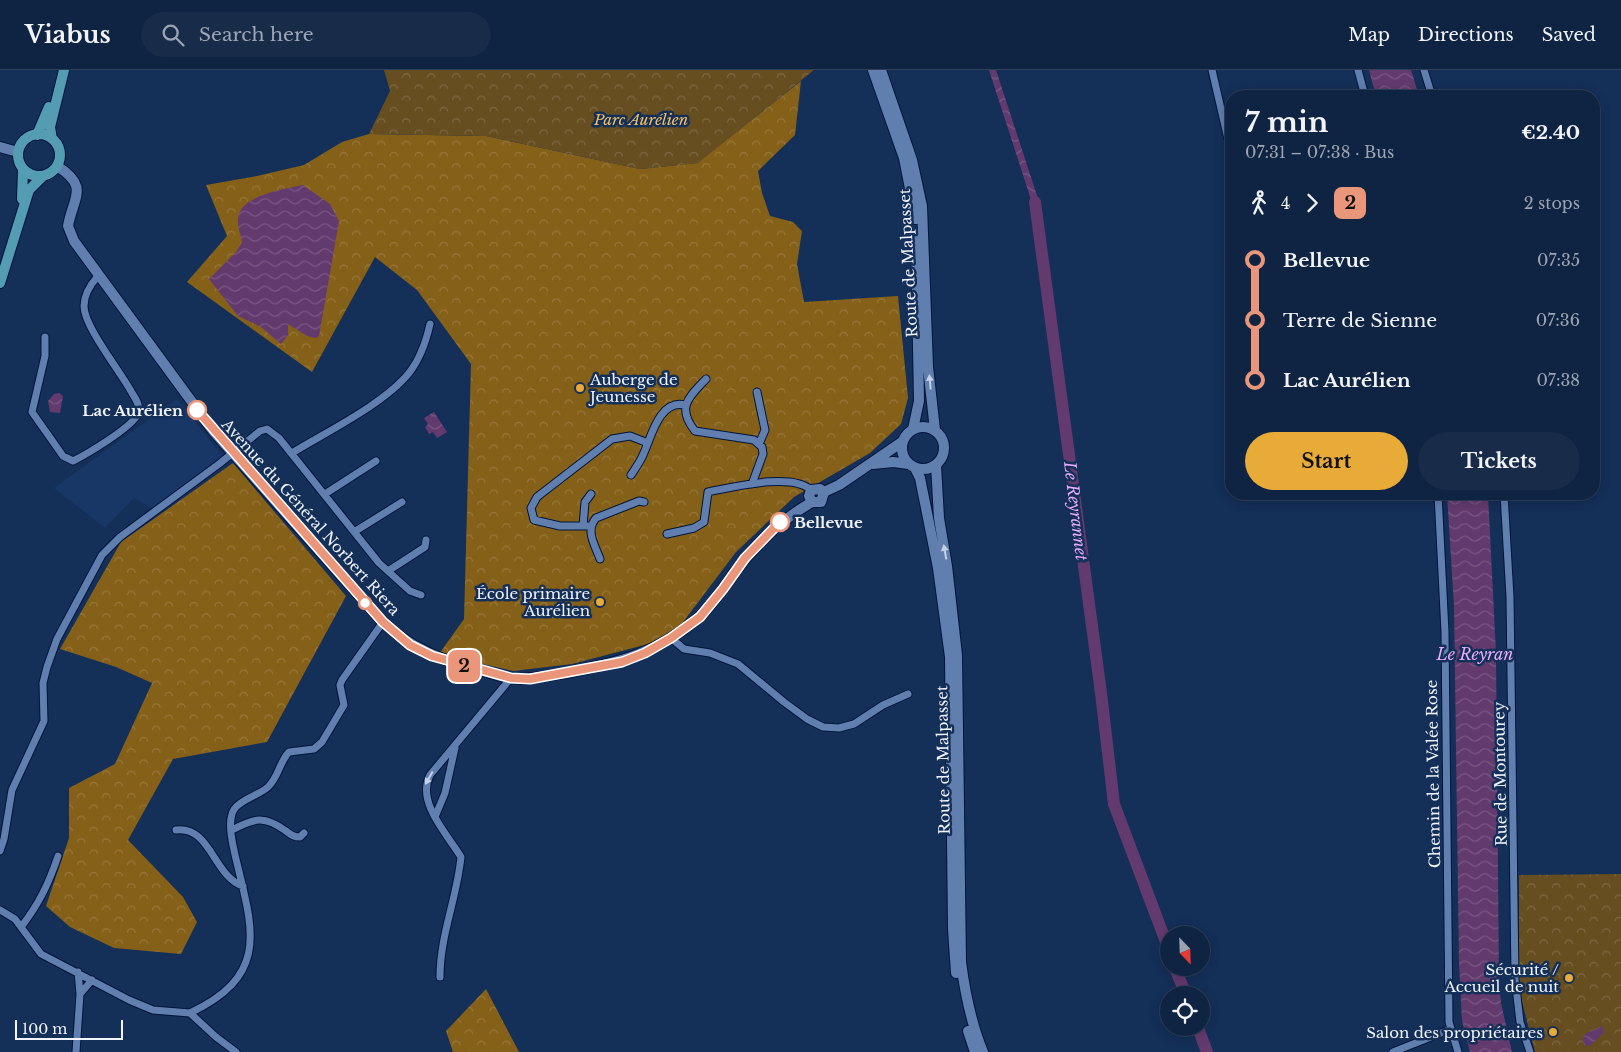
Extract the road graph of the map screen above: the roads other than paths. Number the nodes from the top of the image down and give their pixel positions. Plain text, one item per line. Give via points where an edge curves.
1 (62, 70) edge
2 (873, 70) edge
3 (881, 70) edge
4 (1212, 70) edge
5 (1358, 70) edge
6 (1424, 70) edge
7 (1363, 90) edge
8 (1430, 90) edge
9 (1225, 126) edge
10 (37, 135) junction
11 (52, 139) junction
12 (0, 147) edge
13 (18, 152) junction
14 (57, 166) junction
15 (23, 170) junction
16 (43, 176) junction
17 (19, 225) junction
18 (98, 276) junction
19 (0, 283) edge
20 (430, 324) dead end
21 (45, 337) dead end
22 (706, 379) dead end
23 (757, 392) dead end
24 (685, 405) junction
25 (913, 429) junction
26 (935, 430) junction
27 (902, 442) junction
28 (648, 443) junction
29 (759, 444) junction
30 (234, 453) junction
31 (292, 453) junction
32 (376, 462) dead end
33 (936, 465) junction
34 (867, 466) junction
35 (912, 466) junction
36 (631, 475) dead end
37 (752, 484) junction
38 (811, 490) junction
39 (824, 492) junction
40 (325, 494) junction
41 (591, 494) dead end
42 (1438, 500) edge
43 (1504, 500) edge
44 (402, 502) dead end
45 (644, 502) dead end
46 (812, 502) junction
47 (587, 526) junction
48 (354, 532) junction
49 (668, 534) dead end
50 (426, 540) dead end
51 (600, 559) dead end
52 (388, 571) junction
53 (421, 595) dead end
54 (383, 622) junction
55 (671, 638) junction
56 (511, 678) junction
57 (908, 694) dead end
58 (455, 746) junction
59 (436, 817) junction
60 (176, 830) dead end
61 (232, 830) junction
62 (304, 832) dead end
63 (0, 851) edge
64 (58, 856) dead end
65 (243, 886) junction
66 (0, 910) edge
67 (21, 927) junction
68 (78, 972) junction
69 (440, 977) dead end
70 (92, 980) junction
71 (80, 994) junction
72 (190, 1013) junction
73 (1451, 1029) junction
74 (76, 1052) edge
75 (236, 1052) edge
76 (975, 1052) edge
77 (983, 1052) edge
78 (1393, 1052) edge
79 (1458, 1052) edge
80 (1530, 1052) edge

1 - 10 main road
1 - 11 main road via 50,127
2 - 25 main road, Route de Malpasset via 904,158 915,207 919,401
26 -> 3 main road, Route de Malpasset via 928,367 922,206 912,160
4 - 9 street
5 - 7 street
6 - 8 street
10 - 11 main road
10 - 13 main road via 24,140
11 - 14 main road via 58,149
12 - 13 main road
13 - 15 main road
14 - 16 main road
14 - 18 main road, Avenue du Général Norbert Riera via 77,184 77,200 68,226 74,241
15 - 16 main road
15 - 17 main road
16 - 17 main road via 30,190
17 - 19 main road
18 - 21 street via 85,296 85,317 124,378 138,403 139,412 133,421 73,461 64,456 32,412 45,356
18 - 30 main road, Avenue du Général Norbert Riera via 202,418
20 - 31 street via 420,355 408,374 367,407
22 - 24 street via 688,397
23 - 29 street via 765,430
24 - 28 street via 667,410 654,427
24 - 29 street via 685,413 695,431 754,440
25 - 26 main road via 921,426
25 - 27 main road
26 - 33 main road via 943,439 944,446 944,453
27 - 34 main road
27 - 35 main road via 901,450
28 - 36 street
28 - 47 street via 630,436 612,439 537,497 531,508 534,520 560,526
29 - 37 street via 763,454
30 - 31 street via 266,429 272,431
30 - 54 main road, Avenue du Général Norbert Riera
30 - 63 street via 120,537 102,555 57,639 47,667 43,682 44,721 12,790
31 - 40 street
32 - 40 street
33 - 35 main road via 929,469
77 -> 33 main road, Route de Malpasset via 966,997 961,962 957,655 939,518
34 - 35 main road via 893,462
34 - 39 main road
35 - 76 main road, Route de Malpasset via 920,478 946,616 950,657 954,962 960,999
37 - 38 street via 795,482
37 - 49 street via 708,492 704,522 694,528
38 - 39 main road
38 - 46 main road
39 - 46 main road via 821,502
40 - 48 street
41 - 47 street via 585,502
42 - 73 street, Chemin de la Valée Rose via 1446,651 1447,946
43 - 80 street, Rue de Montourey via 1511,617 1515,979 1520,1022
44 - 48 street
45 - 47 street via 639,501 596,518
46 - 55 main road, Avenue du Général Norbert Riera via 771,531 745,558 700,617
47 - 51 street
48 - 52 street
50 - 52 street via 425,547
52 - 53 street via 410,591
54 - 56 main road, Avenue du Général Norbert Riera via 410,645 432,656
54 - 61 street via 342,680 344,705 322,742 314,749 290,752 269,786 233,809 230,816
55 - 56 main road, Avenue du Général Norbert Riera via 622,662 530,679
55 - 57 street via 684,649 710,653 738,664 784,702 823,727 840,728 854,724 870,712
56 - 58 street
58 - 59 street
58 -> 59 street via 425,784 428,802
59 - 69 street via 460,857 440,955
60 - 65 street via 191,831 198,836 230,880
61 - 62 street via 250,820 262,819 275,823 295,837
61 - 65 street
64 - 67 street via 37,907
65 - 72 street via 252,928 252,943 243,967 223,994
66 - 67 street
67 - 68 street via 41,954
68 - 70 street
68 - 71 street
70 - 71 street
70 - 72 street via 154,1010
71 - 74 street
72 - 75 street
73 - 78 street
73 - 79 street, Chemin de la Valée Rose

